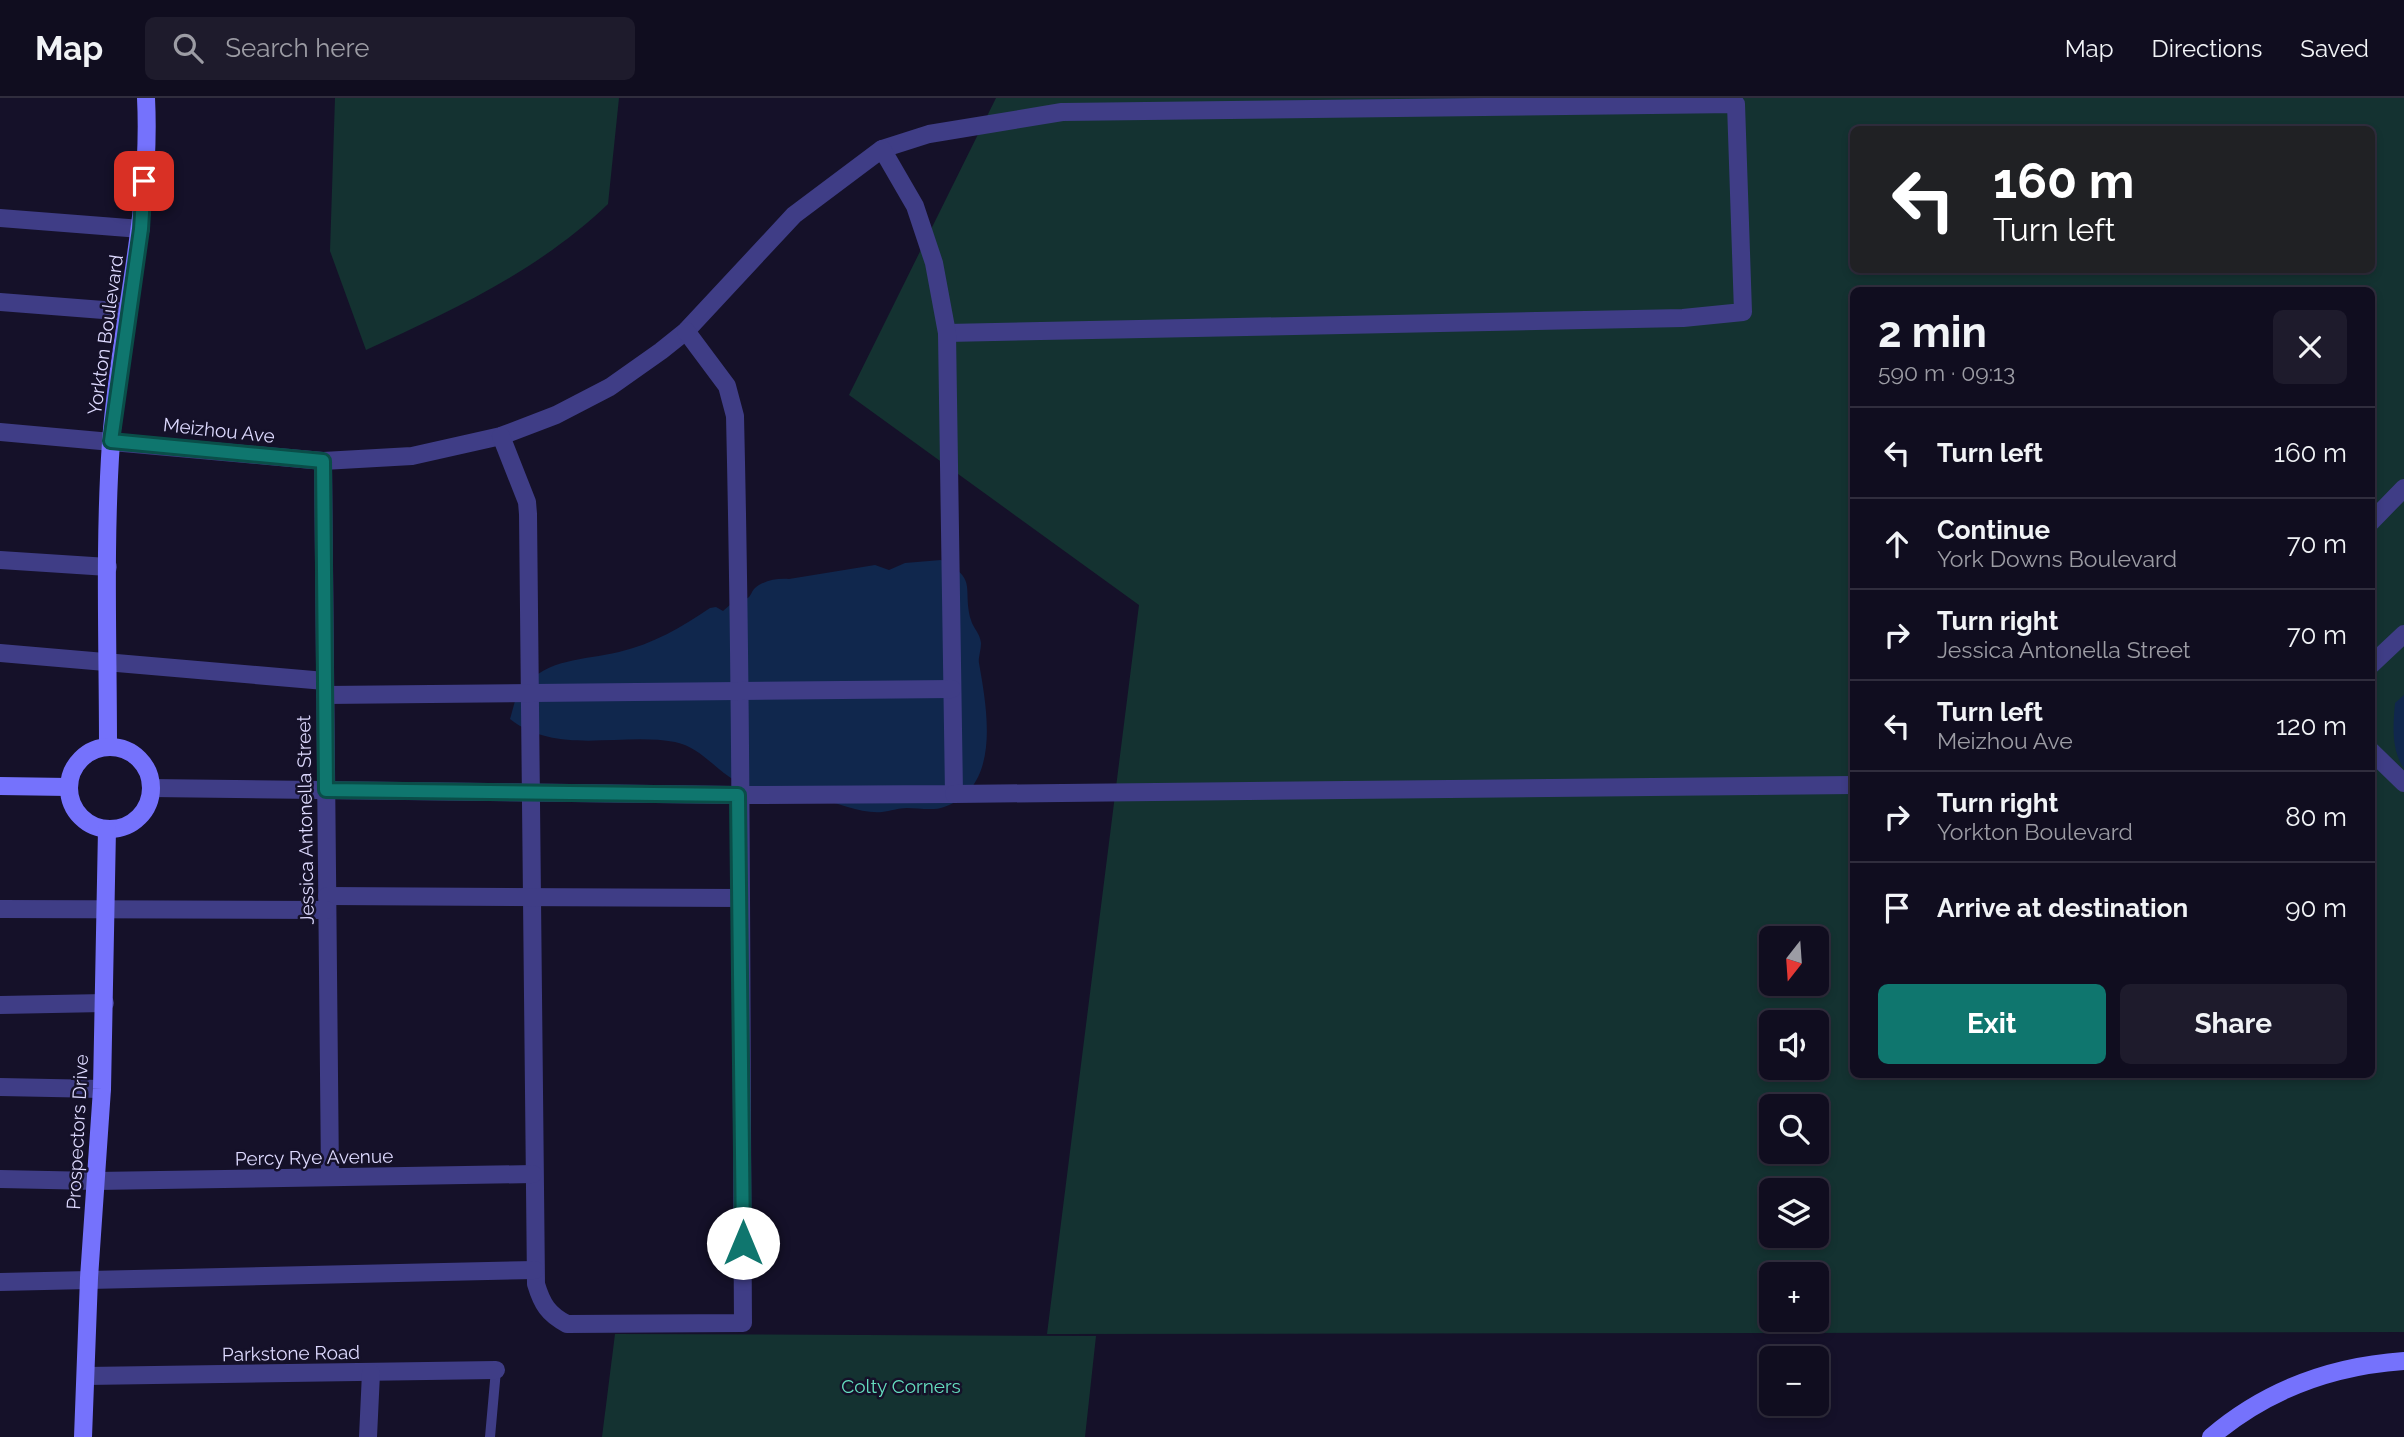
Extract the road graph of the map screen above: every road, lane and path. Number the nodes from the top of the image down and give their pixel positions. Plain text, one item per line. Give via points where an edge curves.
1 (146, 98) edge
2 (1736, 101) edge
3 (1524, 102) edge
4 (883, 149) junction
5 (0, 218) edge
6 (141, 229) junction
7 (0, 302) edge
8 (129, 312) junction
9 (686, 331) junction
10 (947, 333) junction
11 (0, 432) edge
12 (501, 436) junction
13 (111, 441) junction
14 (323, 461) junction
15 (2404, 488) edge
16 (2375, 518) edge
17 (0, 560) edge
18 (108, 567) junction
19 (2404, 634) edge
20 (0, 653) edge
21 (108, 661) junction
22 (2375, 662) edge
23 (325, 688) junction
24 (952, 689) junction
25 (741, 691) junction
26 (531, 692) junction
27 (108, 746) junction
28 (2375, 755) edge
29 (2404, 783) edge
30 (1850, 785) edge
31 (0, 786) edge
32 (68, 787) junction
33 (151, 788) junction
34 (326, 790) junction
35 (532, 793) junction
36 (954, 794) junction
37 (738, 795) junction
38 (107, 829) junction
39 (740, 898) junction
40 (532, 899) junction
41 (327, 903) junction
42 (0, 909) edge
43 (106, 909) junction
44 (105, 1003) junction
45 (0, 1005) edge
46 (0, 1087) edge
47 (102, 1089) junction
48 (533, 1174) junction
49 (330, 1177) junction
50 (0, 1179) edge
51 (96, 1181) junction
52 (535, 1269) junction
53 (89, 1278) junction
54 (0, 1282) edge
55 (2404, 1361) edge
56 (496, 1370) joint
57 (371, 1373) junction
58 (86, 1376) junction
59 (83, 1437) edge
60 (368, 1437) edge
61 (489, 1437) edge
62 (2211, 1437) edge

1 - 6 street, Yorkton Boulevard
2 - 3 street, Meizhou Ave
2 - 10 street via 1743,312 1683,318
3 - 4 street, Meizhou Ave via 1062,112 929,134
4 - 9 street, Meizhou Ave via 794,215
4 - 10 street via 915,206 934,264
5 - 6 street
6 - 8 street, Yorkton Boulevard
7 - 8 street
8 - 13 street, Yorkton Boulevard
9 - 12 street, Meizhou Ave via 610,387
9 - 25 street via 727,386 735,416
10 - 24 street
11 - 13 street, Meizhou Ave
12 - 14 street, Meizhou Ave via 412,456
12 - 26 street via 527,502
13 - 14 street, Meizhou Ave
13 - 18 street, Yorkton Boulevard
14 - 23 street, Jessica Antonella Street
15 - 16 street
17 - 18 street
18 - 21 street, Yorkton Boulevard
19 - 22 street
20 - 21 street
21 - 23 street
21 - 27 street, Yorkton Boulevard
23 - 26 street
23 - 34 street, Jessica Antonella Street
24 - 25 street
24 - 36 street
25 - 26 street
25 - 37 street
26 - 35 street
27 - 32 street via 76,764
27 - 33 street via 138,758
28 - 29 street
30 - 36 street
31 - 32 street
32 - 38 street via 75,811
33 - 34 street
33 - 38 street via 143,813 133,822
34 - 35 street
34 - 41 street, Jessica Antonella Street
35 - 37 street
35 - 40 street
36 - 37 street
37 - 39 street
38 - 43 street, Prospectors Drive
39 - 40 street
39 - 52 street via 743,1323 567,1324 552,1317 541,1303
40 - 41 street
40 - 48 street
41 - 43 street
41 - 49 street, Jessica Antonella Street
42 - 43 street
43 - 44 street, Prospectors Drive
44 - 45 street
44 - 47 street, Prospectors Drive
46 - 47 street
47 - 51 street, Prospectors Drive
48 - 49 street, Percy Rye Avenue
48 - 52 street
49 - 51 street, Percy Rye Avenue
50 - 51 street, Percy Rye Avenue
51 - 53 street, Prospectors Drive
52 - 53 street
53 - 54 street
53 - 58 street, Prospectors Drive
55 - 62 street via 2323,1374 2270,1395
56 - 57 street, Parkstone Road
56 - 61 lane
57 - 58 street, Parkstone Road
57 - 60 street
58 - 59 street, Prospectors Drive

